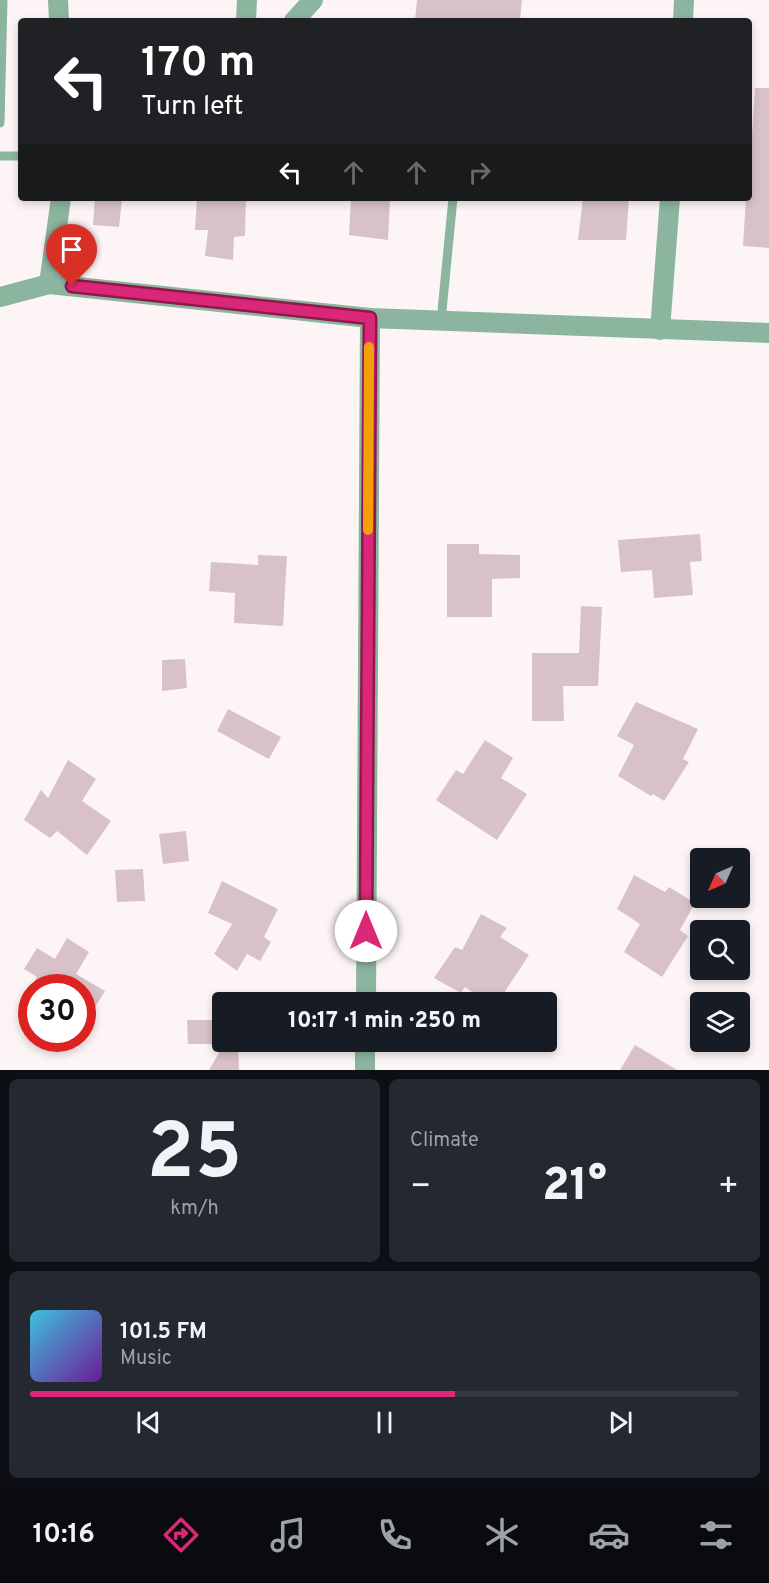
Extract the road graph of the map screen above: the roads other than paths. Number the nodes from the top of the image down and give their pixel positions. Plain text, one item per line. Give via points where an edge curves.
1 (3, 0) edge
2 (58, 0) edge
3 (247, 0) edge
4 (313, 0) edge
5 (684, 0) edge
6 (59, 18) edge
7 (246, 18) edge
8 (297, 18) edge
9 (683, 18) edge
10 (0, 123) edge
11 (0, 156) edge
12 (18, 156) edge
13 (62, 201) edge
14 (453, 201) edge
15 (670, 201) edge
16 (49, 284) junction
17 (0, 297) edge
18 (370, 318) junction
19 (441, 321) junction
20 (660, 330) junction
21 (769, 333) edge
22 (366, 992) edge
23 (365, 1052) edge
24 (365, 1070) edge

1 - 10 lane
2 - 6 street
3 - 7 street
4 - 8 street
5 - 9 street
11 - 12 lane
13 - 16 street
14 - 19 lane
15 - 20 street
16 - 17 street
16 - 18 street
18 - 19 street
18 - 22 street
19 - 20 street
20 - 21 street
23 - 24 street

